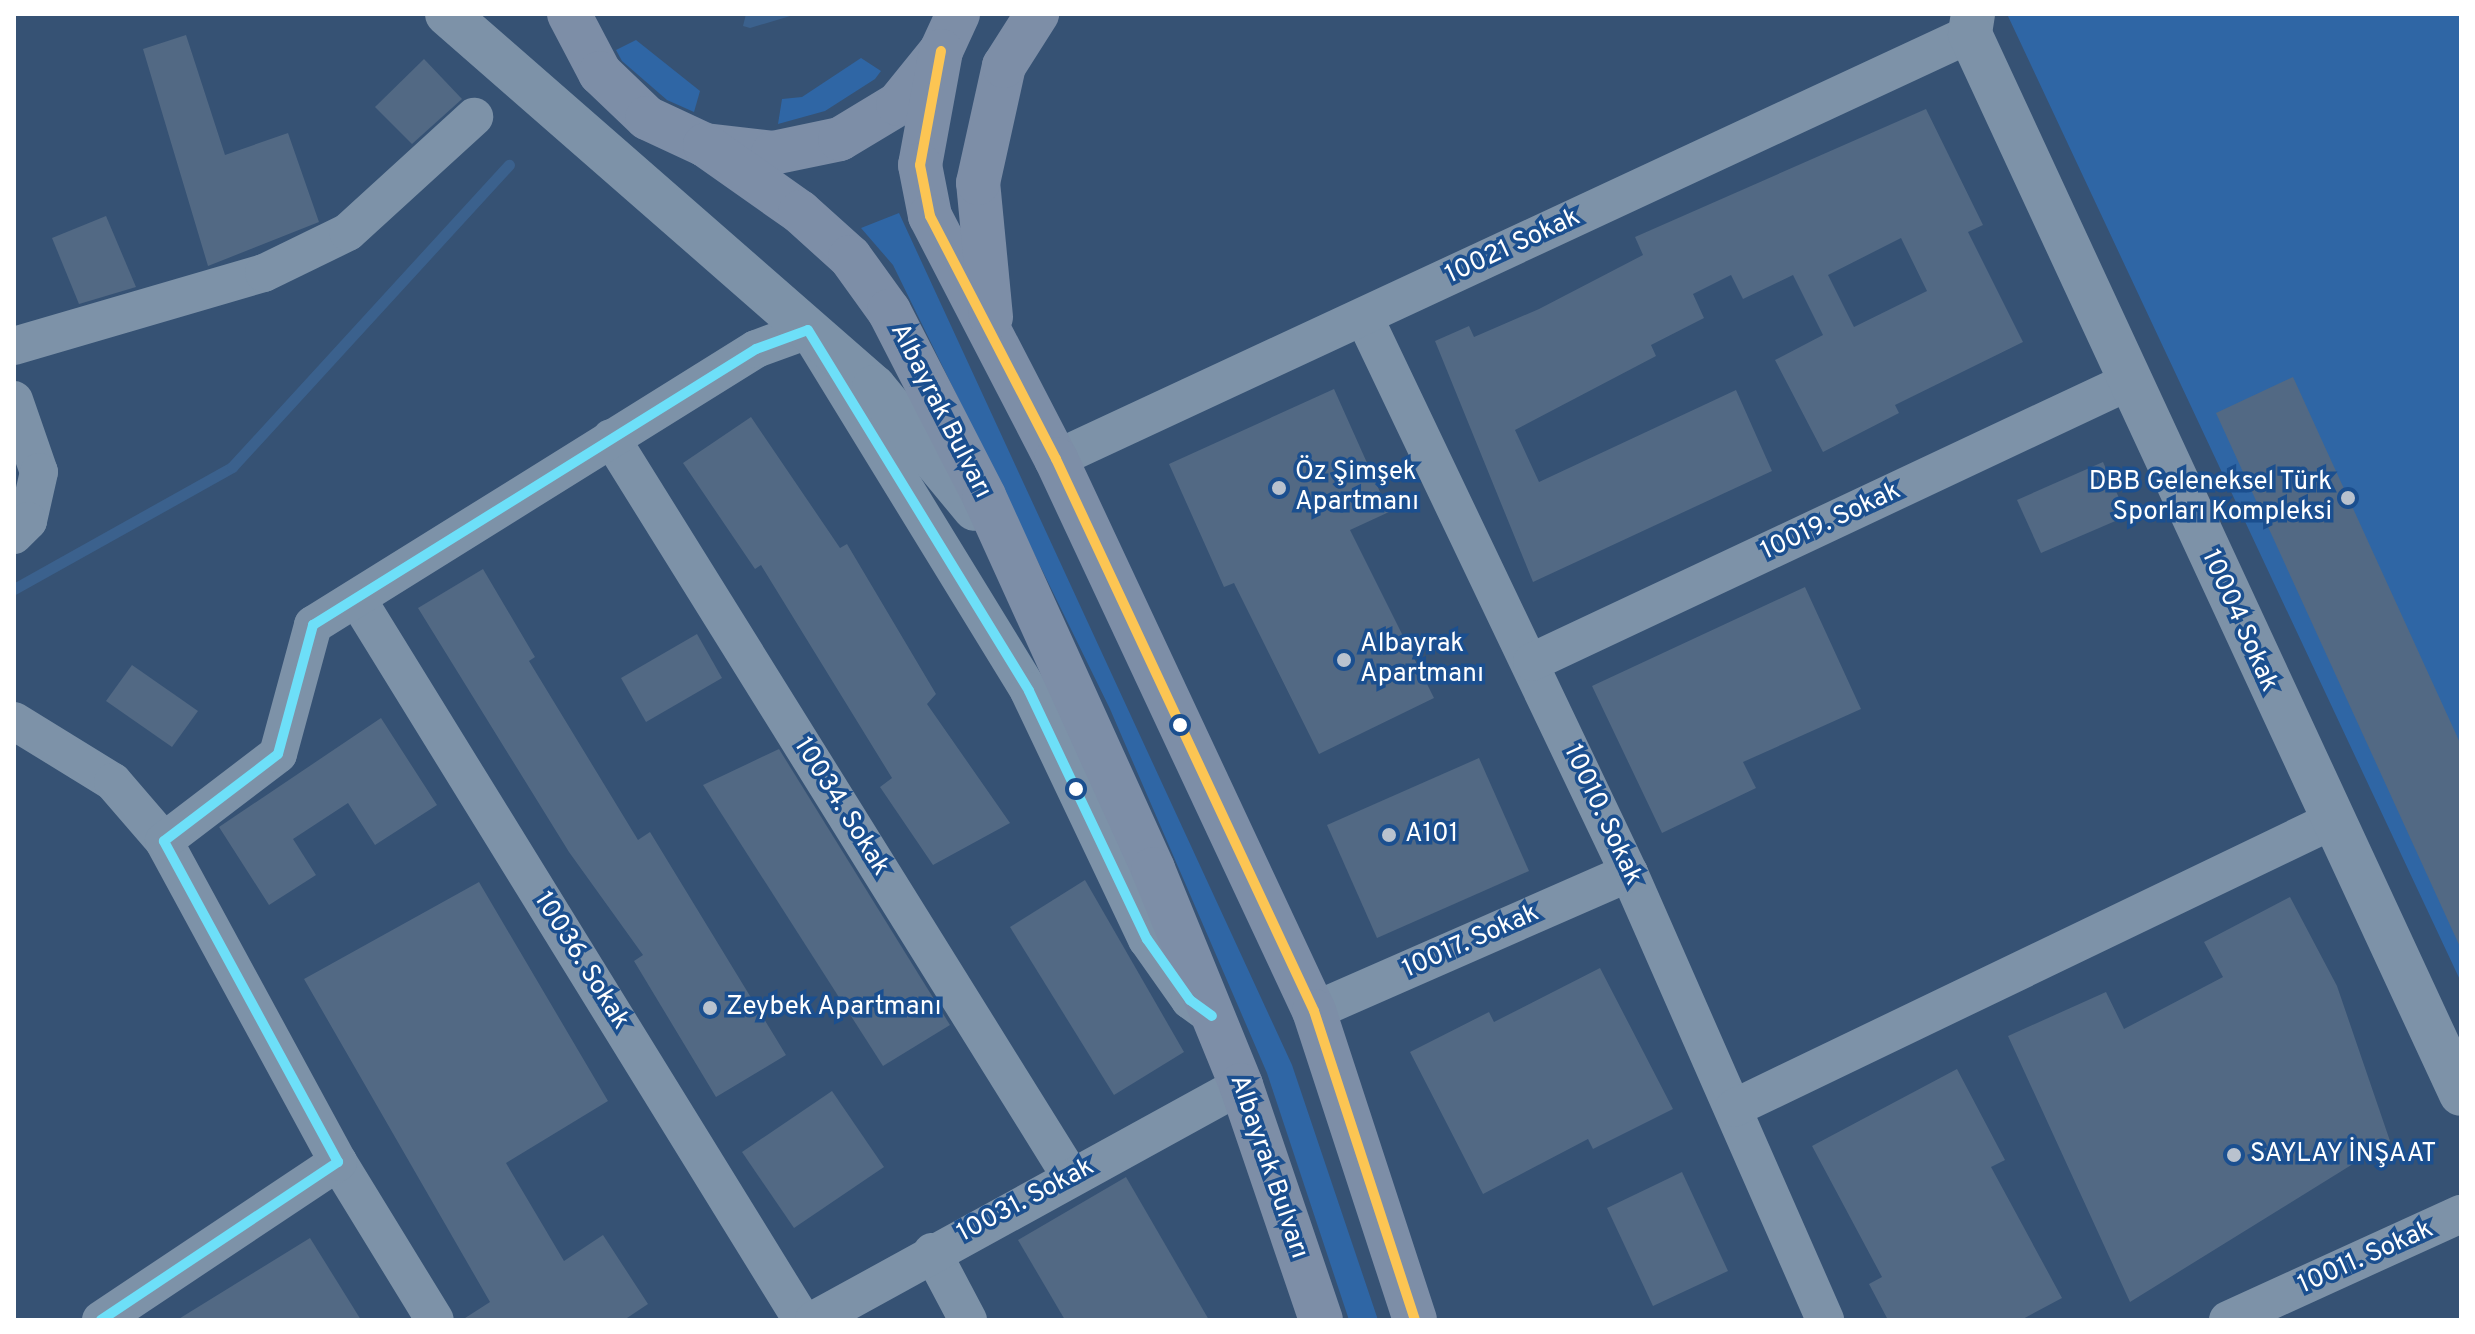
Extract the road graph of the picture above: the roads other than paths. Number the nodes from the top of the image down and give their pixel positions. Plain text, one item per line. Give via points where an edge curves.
1 (447, 14) edge
2 (1037, 14) edge
3 (569, 15) edge
4 (1972, 24) edge
5 (955, 25) edge
6 (474, 117) dead end
7 (705, 145) junction
8 (1364, 317) junction
9 (808, 330) junction
10 (14, 346) edge
11 (995, 348) junction
12 (2130, 381) junction
13 (14, 400) edge
14 (611, 438) junction
15 (1056, 459) junction
16 (14, 535) edge
17 (1016, 567) junction
18 (359, 602) junction
19 (1532, 662) junction
20 (1029, 691) junction
21 (18, 729) edge
22 (1094, 739) junction
23 (2329, 822) junction
24 (164, 841) junction
25 (1629, 873) junction
26 (1314, 1011) junction
27 (1212, 1016) junction
28 (1241, 1085) junction
29 (2461, 1094) edge
30 (1734, 1108) junction
31 (338, 1162) junction
32 (1071, 1177) junction
33 (2461, 1214) edge
34 (932, 1252) junction
35 (101, 1320) edge
36 (435, 1320) edge
37 (802, 1320) edge
38 (814, 1320) edge
39 (968, 1320) edge
40 (1321, 1320) edge
41 (1415, 1320) edge
42 (1825, 1320) edge
43 (2228, 1320) edge

1 - 9 street
2 - 11 main road via 1004,66 978,183
3 - 7 main road via 600,73 647,118
4 - 8 street, 10021 Sokak
4 - 12 street, 10004 Sokak
5 - 7 main road via 898,104 840,139 773,153
5 - 11 main road via 925,120 922,189
6 - 10 street via 348,232 264,273
7 - 17 main road, Albayrak Bulvarı via 800,212 873,284
8 - 15 street, 10021 Sokak
8 - 19 street, 10010. Sokak
9 - 14 street via 756,349
9 - 17 street via 908,420
9 - 20 street, Albayrak Bulvarı
11 - 15 main road
12 - 19 street, 10019. Sokak
12 - 23 street, 10004 Sokak
13 - 16 street via 39,472 28,521
14 - 18 street
14 - 32 street, 10034. Sokak
15 - 26 main road
17 - 22 main road, Albayrak Bulvarı
18 - 24 street via 313,625 278,754
18 - 37 street, 10036. Sokak
19 - 25 street, 10010. Sokak
20 - 22 street, Albayrak Bulvarı
20 - 27 street, Albayrak Bulvarı via 1147,939 1190,1000
21 - 24 street via 113,782
22 - 27 main road, Albayrak Bulvarı
23 - 29 street, 10004 Sokak
23 - 30 street
24 - 31 street
25 - 26 street, 10017. Sokak
25 - 30 street, 10010. Sokak
26 - 41 main road
27 - 28 main road, Albayrak Bulvarı
28 - 32 street, 10031. Sokak
28 - 40 main road, Albayrak Bulvarı
30 - 42 street, 10010. Sokak
31 - 35 street
31 - 36 street
32 - 34 street, 10031. Sokak
33 - 43 street, 10011. Sokak
34 - 38 street, 10031. Sokak
34 - 39 street

